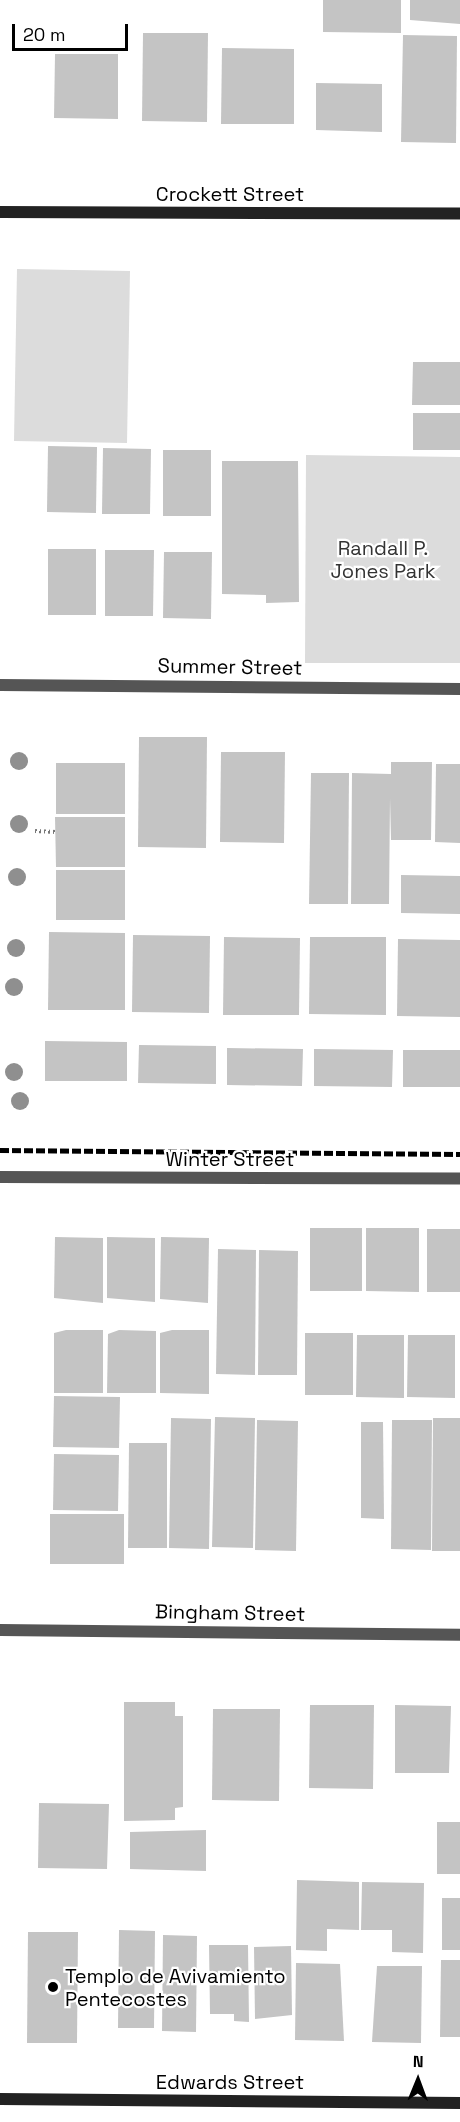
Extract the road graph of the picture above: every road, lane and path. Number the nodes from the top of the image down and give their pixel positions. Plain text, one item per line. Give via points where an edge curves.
1 (0, 212) edge
2 (460, 214) edge
3 (0, 685) edge
4 (460, 689) edge
5 (35, 831) dead end
6 (56, 832) dead end
7 (0, 1177) edge
8 (460, 1179) edge
9 (0, 1630) edge
10 (460, 1635) edge
11 (0, 2099) edge
12 (460, 2103) edge

1 - 2 main road, Crockett Street
3 - 4 street, Summer Street
5 - 6 path
7 - 8 street, Winter Street
9 - 10 street, Bingham Street
11 - 12 main road, Edwards Street

